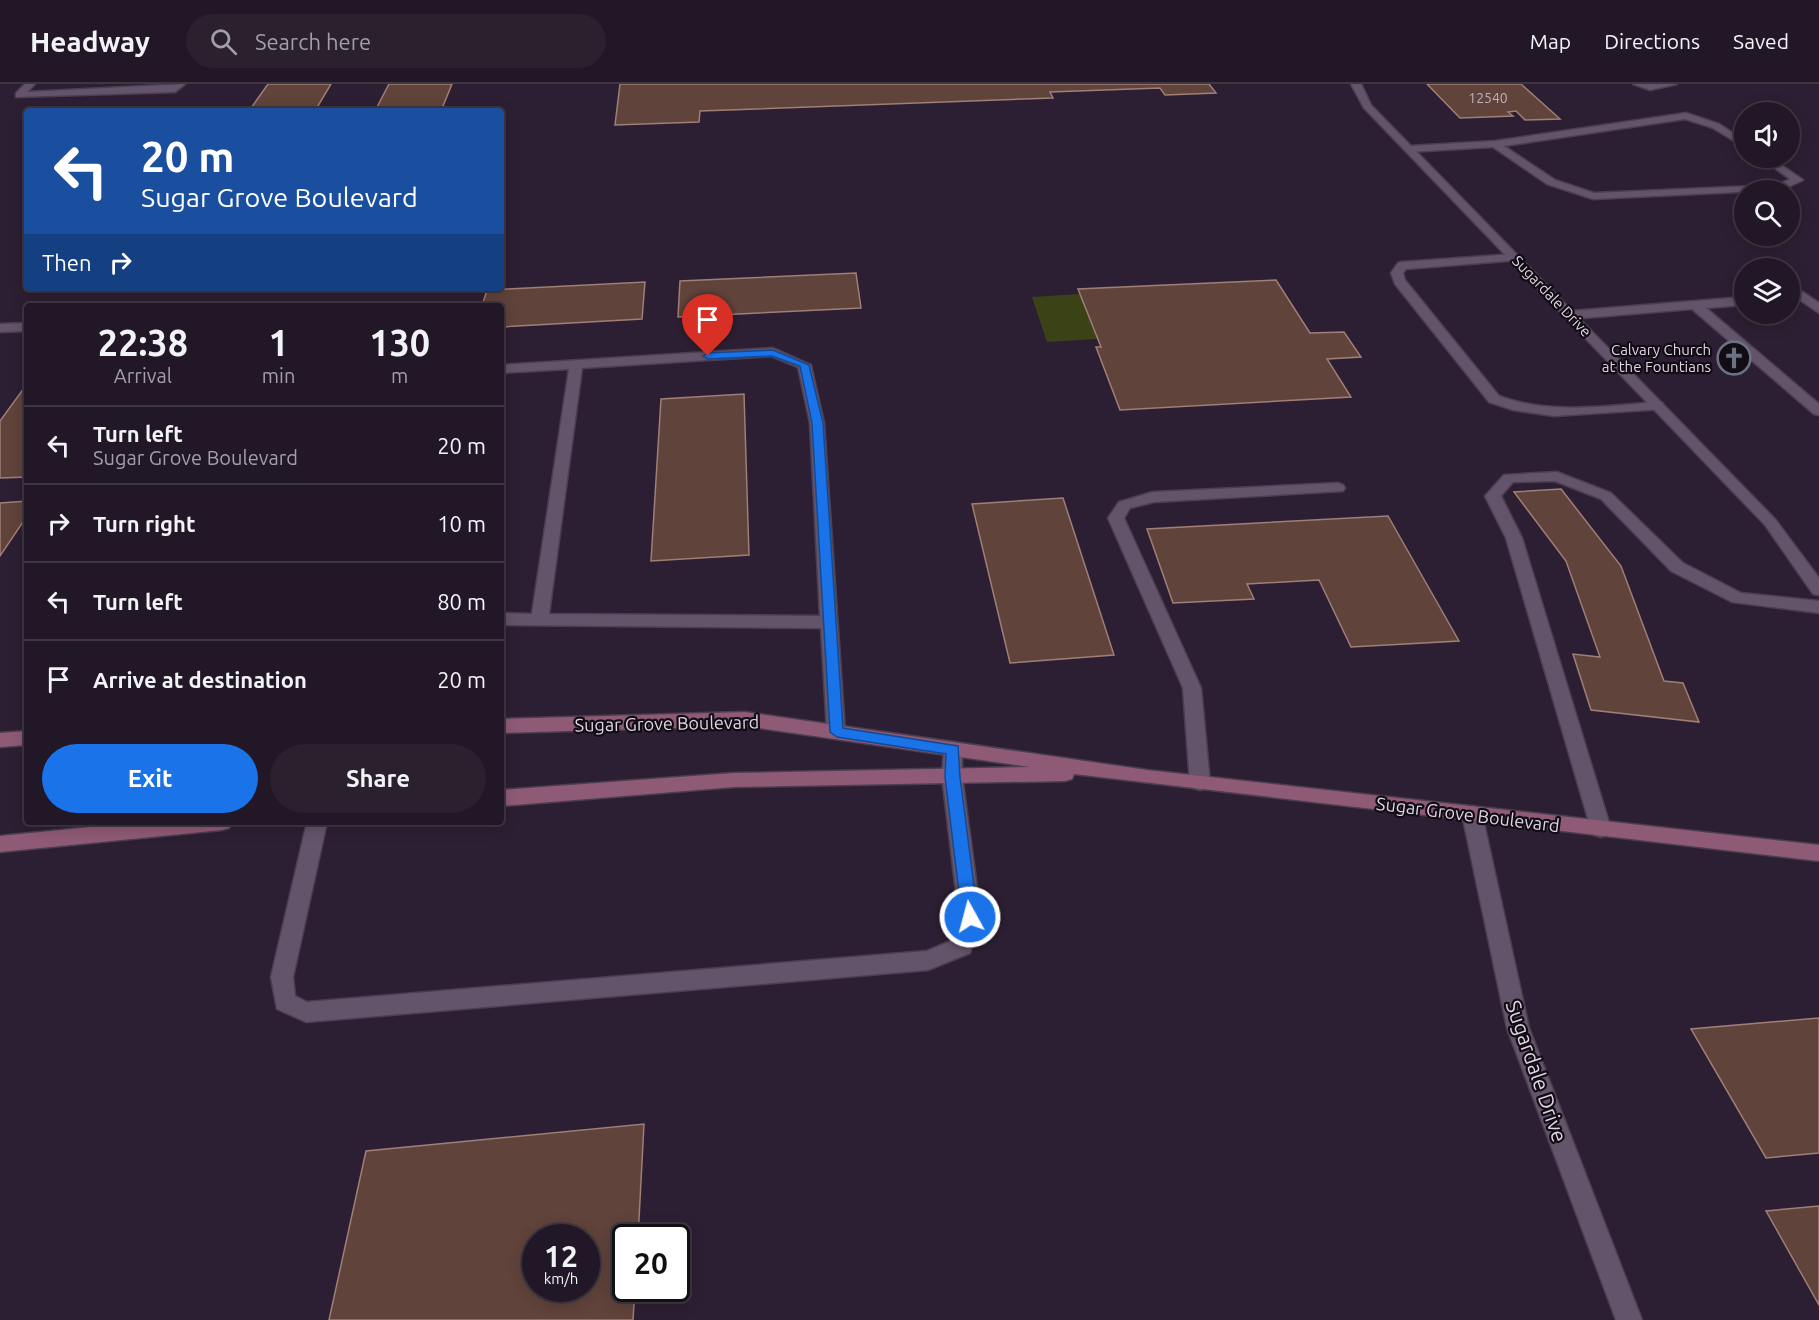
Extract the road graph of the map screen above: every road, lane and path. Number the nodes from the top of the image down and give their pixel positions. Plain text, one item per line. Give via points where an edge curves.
1 (30, 84) edge
2 (180, 84) edge
3 (1356, 84) edge
4 (1638, 84) edge
5 (1672, 84) edge
6 (1734, 138) edge
7 (1495, 144) junction
8 (1408, 148) junction
9 (1780, 168) edge
10 (1515, 258) junction
11 (1800, 296) edge
12 (1803, 296) junction
13 (1819, 296) edge
14 (1734, 302) edge
15 (1695, 305) junction
16 (1819, 309) edge
17 (1570, 315) junction
18 (24, 327) edge
19 (0, 328) edge
20 (576, 364) junction
21 (504, 369) edge
22 (1658, 406) junction
23 (1819, 411) edge
24 (1338, 488) dead end
25 (1819, 590) edge
26 (1819, 607) edge
27 (504, 619) edge
28 (540, 619) junction
29 (830, 622) junction
30 (504, 726) edge
31 (837, 732) junction
32 (24, 738) edge
33 (0, 740) edge
34 (953, 749) junction
35 (1118, 773) junction
36 (952, 777) junction
37 (1200, 783) junction
38 (504, 798) edge
39 (1472, 814) junction
40 (194, 825) edge
41 (316, 825) edge
42 (1601, 829) junction
43 (1, 846) edge
44 (1819, 853) edge
45 (1629, 1320) edge

1 - 2 street via 19,95 176,89
3 - 8 street, Sugardale Drive via 1367,106
4 - 5 street
6 - 7 street via 1716,126 1686,116
7 - 8 street
7 - 9 street via 1551,182 1593,196 1779,188 1798,180
8 - 10 street, Sugardale Drive
10 - 17 street, Sugardale Drive
10 - 22 street via 1402,266 1397,273 1399,281 1494,399 1540,413
11 - 12 street
12 - 13 street
12 - 16 street
14 - 15 street
15 - 17 street
15 - 23 street
17 - 22 street, Sugardale Drive
18 - 19 street
20 - 21 street
20 - 28 street
20 - 29 street via 773,352 804,365 817,423
22 - 25 street, Sugardale Drive via 1770,522
24 - 37 street via 1153,497 1124,505 1116,518 1192,688
26 - 42 street via 1738,598 1677,567 1606,496 1557,477 1509,478 1493,496 1514,538
27 - 28 street
28 - 29 street
29 - 31 street
30 - 31 street, Sugar Grove Boulevard via 745,719
31 - 34 street, Sugar Grove Boulevard
32 - 33 street
34 - 35 street, Sugar Grove Boulevard
34 - 36 street
35 - 36 street, Sugar Grove Boulevard
35 - 37 street, Sugar Grove Boulevard
36 - 38 street, Sugar Grove Boulevard via 734,780
36 - 41 street via 970,917 962,946 928,960 306,1012 285,1002 282,977
37 - 39 street, Sugar Grove Boulevard
39 - 42 street, Sugar Grove Boulevard
39 - 45 street, Sugardale Drive via 1518,1028
40 - 43 street
42 - 44 street, Sugar Grove Boulevard

